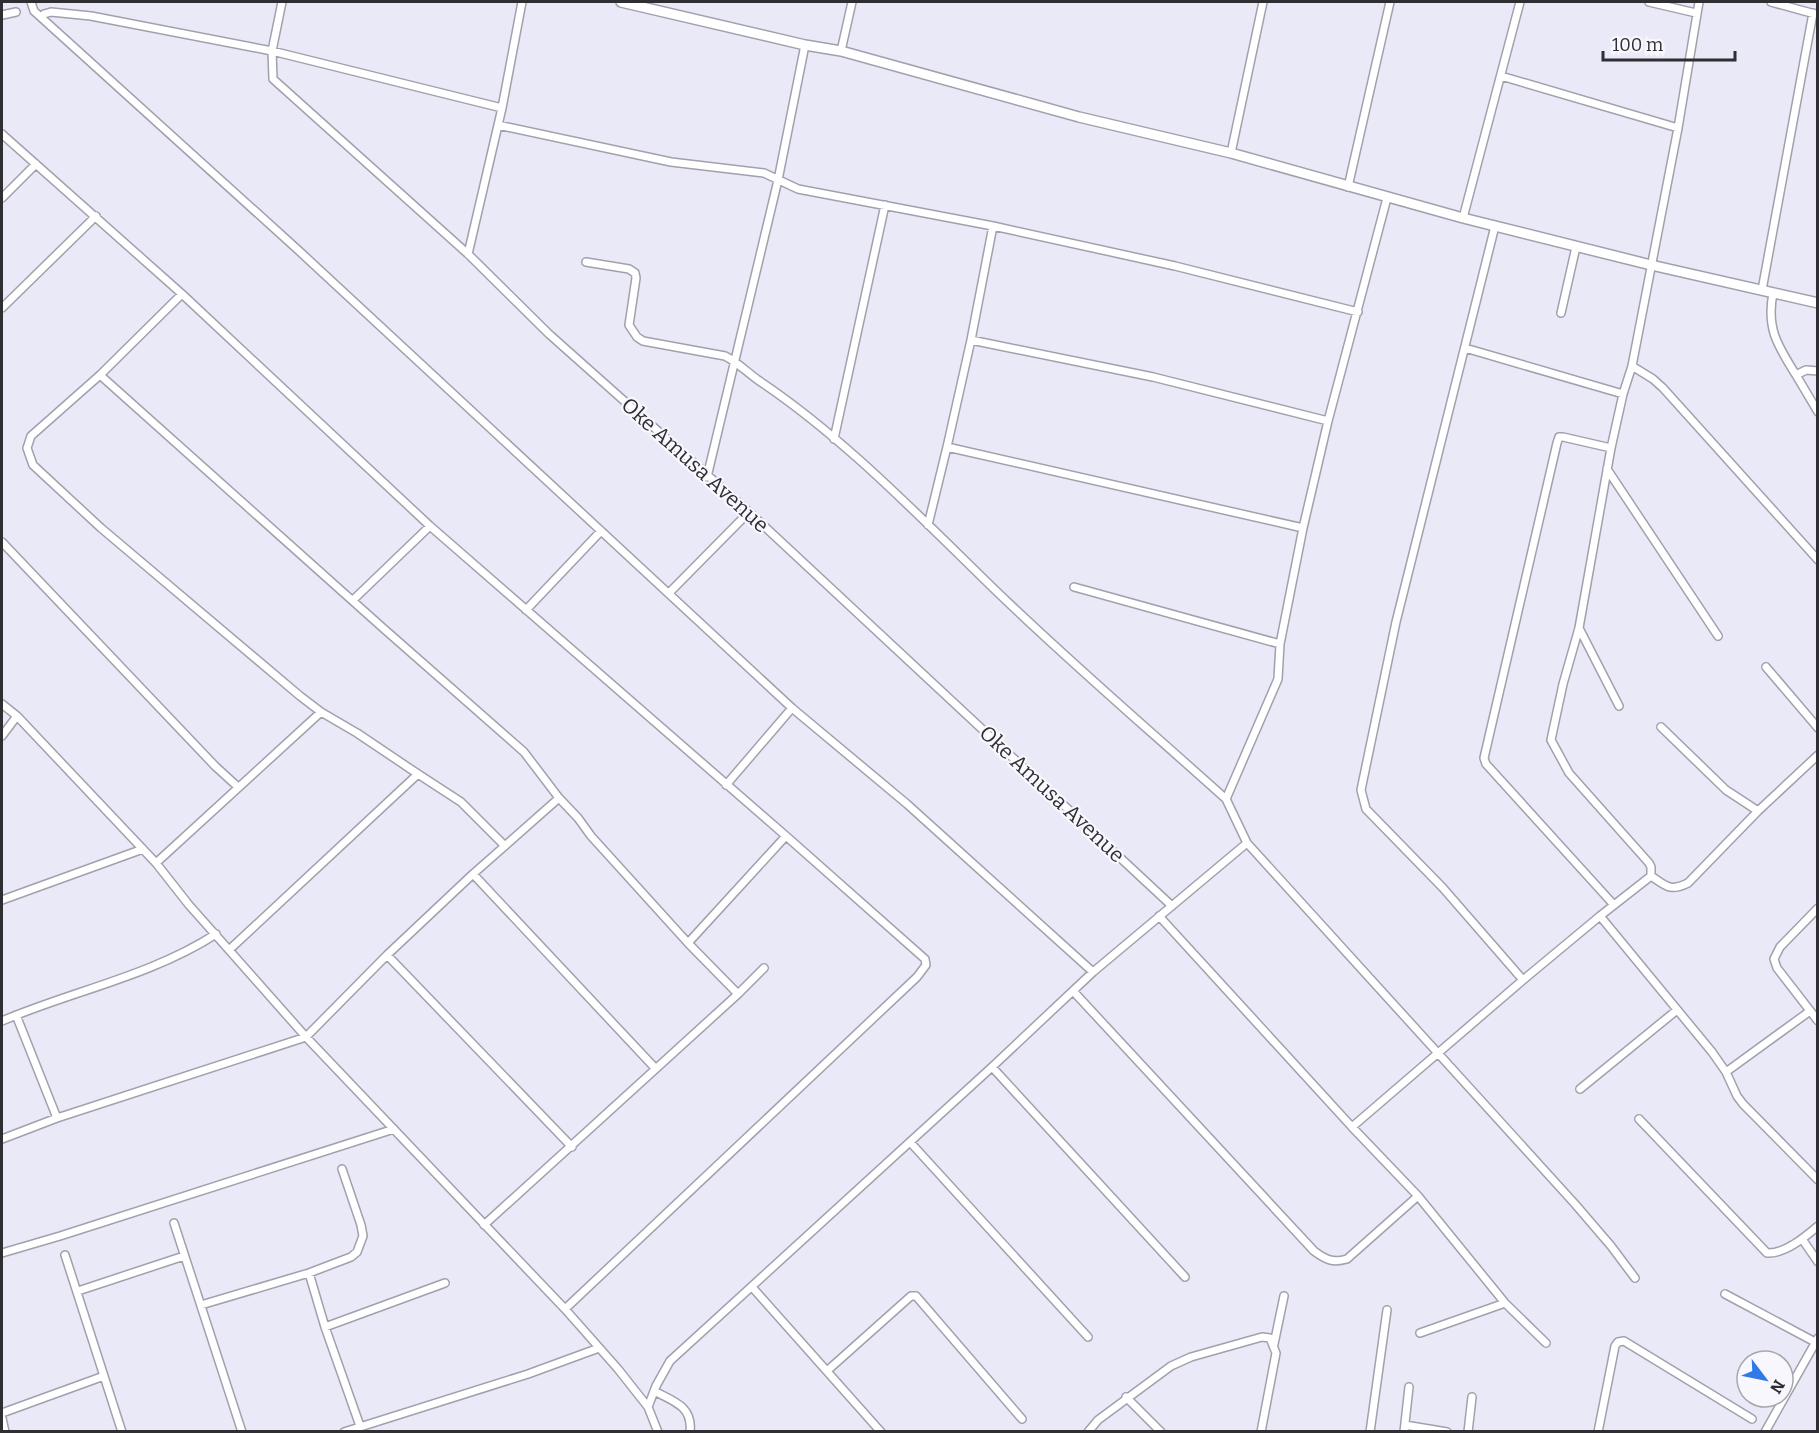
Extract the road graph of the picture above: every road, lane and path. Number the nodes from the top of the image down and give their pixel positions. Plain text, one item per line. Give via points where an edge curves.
1 (31, 2) edge
2 (282, 2) edge
3 (522, 2) edge
4 (621, 2) edge
5 (852, 2) edge
6 (1263, 2) edge
7 (1390, 2) edge
8 (1520, 2) edge
9 (1649, 2) edge
10 (1699, 2) edge
11 (1771, 2) edge
12 (16, 12) dead end
13 (1696, 13) junction
14 (1815, 14) edge
15 (2, 15) edge
16 (42, 17) junction
17 (805, 45) junction
18 (272, 51) junction
19 (842, 51) junction
20 (1501, 76) junction
21 (502, 108) junction
22 (498, 125) junction
23 (1678, 128) junction
24 (2, 134) edge
25 (1231, 153) junction
26 (36, 164) junction
27 (778, 180) junction
28 (1348, 188) junction
29 (2, 198) edge
30 (1387, 198) junction
31 (885, 205) junction
32 (96, 216) junction
33 (1462, 218) junction
34 (993, 226) junction
35 (1495, 226) junction
36 (1576, 247) junction
37 (468, 254) junction
38 (586, 262) dead end
39 (1651, 265) junction
40 (1762, 290) junction
41 (1773, 292) junction
42 (182, 294) junction
43 (1818, 303) edge
44 (2, 308) edge
45 (1358, 312) junction
46 (1561, 313) dead end
47 (971, 340) junction
48 (1465, 348) junction
49 (736, 362) junction
50 (1632, 366) junction
51 (1818, 371) edge
52 (100, 375) junction
53 (1796, 375) junction
54 (1623, 394) junction
55 (1818, 411) edge
56 (1328, 421) junction
57 (834, 438) junction
58 (947, 447) junction
59 (1611, 448) junction
60 (1607, 469) junction
61 (707, 477) junction
62 (749, 512) junction
63 (928, 525) junction
64 (430, 526) junction
65 (1303, 528) junction
66 (601, 531) junction
67 (2, 542) edge
68 (1818, 560) edge
69 (1074, 587) dead end
70 (670, 592) junction
71 (353, 600) junction
72 (526, 610) junction
73 (1579, 628) junction
74 (1718, 636) dead end
75 (1280, 644) junction
76 (1766, 667) dead end
77 (2, 704) edge
78 (1619, 706) dead end
79 (792, 708) junction
80 (321, 712) junction
81 (17, 716) junction
82 (1661, 727) dead end
83 (1818, 728) edge
84 (2, 736) edge
85 (1818, 755) edge
86 (418, 774) junction
87 (726, 785) junction
88 (238, 787) junction
89 (559, 798) junction
90 (1226, 799) junction
91 (1758, 811) junction
92 (786, 836) junction
93 (1247, 843) junction
94 (504, 845) junction
95 (143, 849) junction
96 (156, 863) junction
97 (473, 874) junction
98 (1651, 876) junction
99 (2, 900) edge
100 (1614, 904) junction
101 (1172, 906) junction
102 (1818, 908) edge
103 (1159, 916) junction
104 (1600, 916) junction
105 (216, 934) junction
106 (688, 943) junction
107 (229, 950) junction
108 (387, 955) junction
109 (764, 968) dead end
110 (1093, 972) junction
111 (1523, 980) junction
112 (1073, 991) junction
113 (738, 994) junction
114 (1677, 1010) junction
115 (1810, 1011) junction
116 (16, 1015) junction
117 (2, 1021) edge
118 (1818, 1021) edge
119 (306, 1037) junction
120 (1437, 1053) junction
121 (993, 1067) junction
122 (655, 1068) junction
123 (1726, 1072) junction
124 (1580, 1089) dead end
125 (57, 1118) junction
126 (1639, 1119) dead end
127 (1352, 1127) junction
128 (393, 1129) junction
129 (2, 1139) edge
130 (910, 1142) junction
131 (572, 1147) junction
132 (342, 1169) dead end
133 (1818, 1180) edge
134 (1418, 1196) junction
135 (174, 1223) dead end
136 (484, 1225) junction
137 (1818, 1226) edge
138 (1802, 1239) junction
139 (2, 1253) edge
140 (65, 1255) dead end
141 (184, 1256) junction
142 (1818, 1262) edge
143 (309, 1273) junction
144 (1185, 1276) dead end
145 (1635, 1278) dead end
146 (445, 1283) dead end
147 (752, 1287) junction
148 (78, 1291) junction
149 (1725, 1294) dead end
150 (1284, 1296) dead end
151 (1505, 1303) junction
152 (201, 1305) junction
153 (565, 1309) junction
154 (1387, 1310) dead end
155 (325, 1327) junction
156 (1420, 1333) dead end
157 (1088, 1337) dead end
158 (1816, 1340) edge
159 (1546, 1343) dead end
160 (1274, 1344) junction
161 (599, 1348) junction
162 (828, 1370) junction
163 (104, 1376) junction
164 (1409, 1387) dead end
165 (654, 1391) junction
166 (1126, 1397) junction
167 (1472, 1397) dead end
168 (648, 1407) junction
169 (2, 1413) edge
170 (1022, 1419) dead end
171 (1752, 1419) dead end
172 (360, 1426) junction
173 (1404, 1428) edge
174 (122, 1431) edge
175 (242, 1431) edge
176 (344, 1431) edge
177 (658, 1431) edge
178 (690, 1431) edge
179 (881, 1431) edge
180 (1088, 1431) edge
181 (1161, 1431) edge
182 (1261, 1431) edge
183 (1370, 1431) edge
184 (1447, 1431) edge
185 (1468, 1431) edge
186 (1598, 1431) edge
187 (1765, 1431) edge

1 - 16 street
2 - 18 street, Oke Amusa Avenue
3 - 21 street
4 - 17 street
5 - 19 street
6 - 25 street
7 - 28 street
8 - 20 street
9 - 13 street
10 - 13 street
11 - 14 street
12 - 15 street
13 - 23 street
14 - 40 street
16 - 18 street via 51,12 91,16
16 - 66 street
17 - 19 street
17 - 27 street
18 - 21 street
18 - 37 street, Oke Amusa Avenue via 273,79
19 - 25 street via 1079,117
20 - 23 street
20 - 33 street
21 - 22 street
22 - 27 street via 671,162 764,173
22 - 37 street
23 - 39 street
24 - 26 street
25 - 28 street
26 - 29 street
26 - 32 street
27 - 31 street via 798,189
27 - 49 street
28 - 30 street
30 - 33 street
30 - 45 street
31 - 34 street
31 - 57 street
32 - 42 street
32 - 44 street
33 - 35 street
34 - 45 street
34 - 47 street
35 - 36 street
35 - 48 street
36 - 39 street
36 - 46 street
37 - 61 street, Oke Amusa Avenue
38 - 49 street via 635,273 629,325 637,338 725,356
39 - 40 street
39 - 50 street
40 - 41 street
41 - 43 street
41 - 53 street via 1772,332
42 - 52 street
42 - 64 street
45 - 56 street
47 - 56 street via 1153,377
47 - 58 street
48 - 54 street
48 - 111 street via 1396,622 1361,790 1366,809 1443,888
49 - 57 street
49 - 61 street
50 - 54 street
50 - 68 street via 1663,388
51 - 53 street via 1806,370
52 - 71 street
52 - 80 street via 31,436 27,448 33,465 101,528
53 - 55 street
54 - 59 street
56 - 65 street
57 - 63 street
58 - 63 street
58 - 65 street
59 - 60 street
59 - 100 street via 1559,437 1484,758
60 - 73 street
60 - 74 street
61 - 62 street, Oke Amusa Avenue
62 - 70 street
62 - 101 street, Oke Amusa Avenue
63 - 90 street
64 - 71 street
64 - 72 street
65 - 75 street
66 - 70 street
66 - 72 street
67 - 88 street
69 - 75 street
70 - 79 street
71 - 89 street via 524,752
72 - 87 street
73 - 78 street
73 - 98 street via 1551,740 1569,773 1649,863
75 - 90 street via 1274,692
76 - 83 street
77 - 81 street
79 - 87 street
79 - 110 street via 907,804
80 - 86 street
80 - 88 street
81 - 84 street
81 - 95 street
82 - 91 street via 1726,790
85 - 91 street
86 - 94 street via 461,802
86 - 107 street
87 - 92 street
88 - 96 street
89 - 94 street
89 - 106 street
90 - 93 street
91 - 98 street via 1688,883 1673,889
92 - 106 street
92 - 153 street via 921,955 926,965
93 - 101 street
93 - 120 street
94 - 97 street
95 - 96 street
95 - 99 street
96 - 105 street
97 - 108 street
97 - 122 street
98 - 100 street
100 - 104 street
101 - 103 street
102 - 115 street via 1780,947 1774,959
103 - 110 street
103 - 127 street
104 - 111 street
104 - 114 street
105 - 107 street
105 - 116 street via 142,970
106 - 113 street
107 - 119 street
108 - 119 street
108 - 131 street
109 - 113 street
110 - 112 street
111 - 120 street
112 - 121 street
112 - 134 street via 1325,1260 1347,1259
113 - 122 street
114 - 123 street
114 - 124 street
115 - 118 street
115 - 123 street
116 - 117 street
116 - 125 street
119 - 125 street
119 - 128 street
120 - 127 street
120 - 145 street via 1575,1204
121 - 130 street
121 - 144 street
122 - 131 street
123 - 133 street via 1743,1104
125 - 129 street
126 - 138 street via 1767,1253 1774,1254
127 - 134 street
128 - 136 street
128 - 139 street
130 - 147 street
130 - 157 street
131 - 136 street
132 - 143 street via 361,1225 361,1244 351,1257
134 - 151 street
135 - 141 street
136 - 153 street
137 - 138 street
138 - 142 street
140 - 148 street
141 - 148 street
141 - 152 street
143 - 152 street
143 - 155 street
146 - 155 street
147 - 162 street
147 - 165 street via 670,1361
148 - 163 street
149 - 158 street
150 - 160 street
151 - 156 street
151 - 159 street
152 - 175 street
153 - 161 street
154 - 183 street
155 - 172 street
158 - 187 street
160 - 166 street via 1270,1338 1262,1337 1191,1357
160 - 182 street via 1276,1353
161 - 168 street
161 - 172 street
162 - 170 street via 911,1296 916,1296
162 - 179 street
163 - 169 street
163 - 174 street
164 - 173 street
165 - 168 street
165 - 178 street via 686,1410 691,1420
166 - 180 street
166 - 181 street
167 - 185 street
168 - 177 street
171 - 186 street via 1624,1341 1615,1346
172 - 176 street
173 - 184 street

